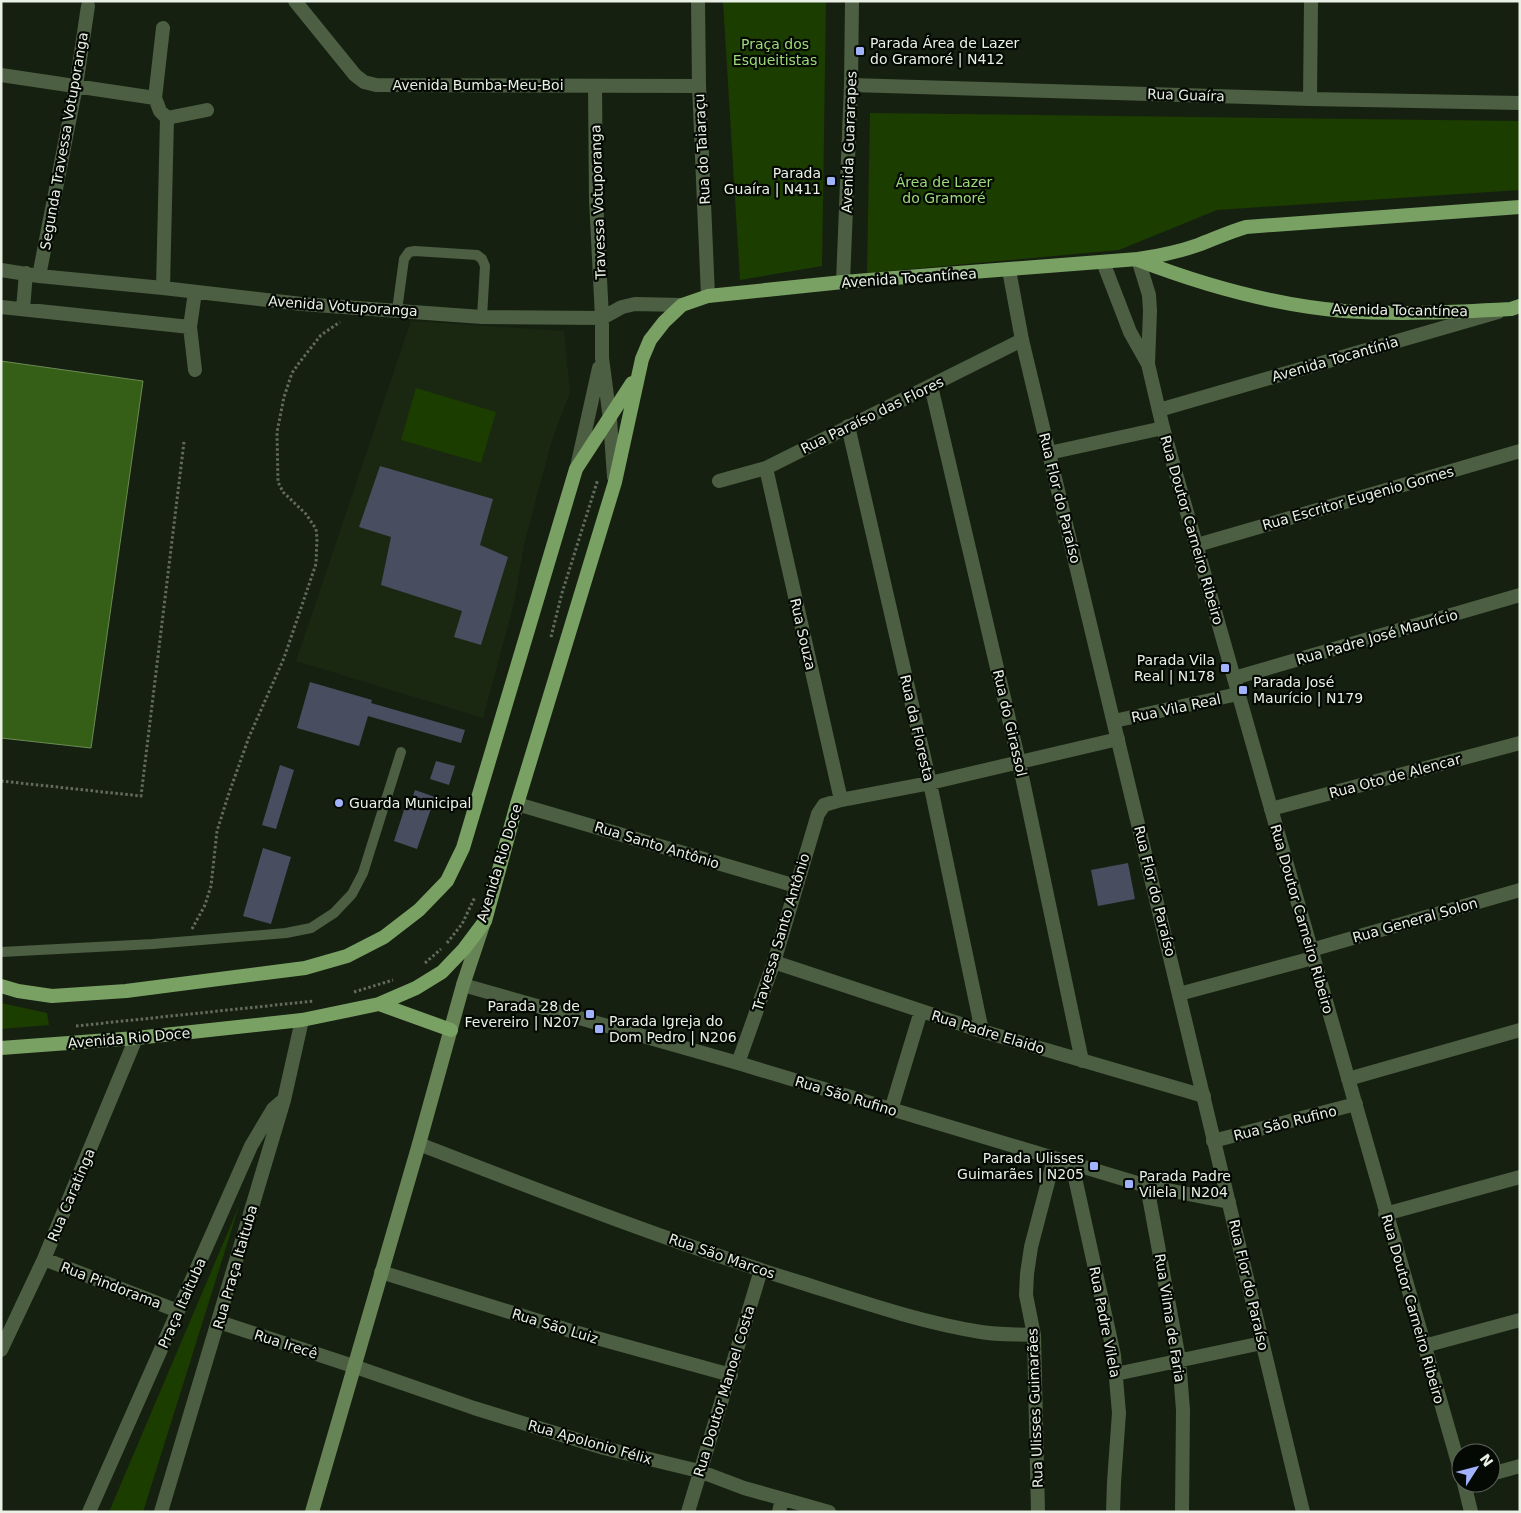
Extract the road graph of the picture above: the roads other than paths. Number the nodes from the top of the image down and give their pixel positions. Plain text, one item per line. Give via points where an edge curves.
1 (295, 1) edge
2 (698, 1) edge
3 (852, 1) edge
4 (1311, 1) edge
5 (88, 6) dead end
6 (163, 28) dead end
7 (1, 75) edge
8 (851, 85) junction
9 (76, 86) junction
10 (595, 86) junction
11 (699, 86) junction
12 (155, 98) junction
13 (1310, 99) junction
14 (1520, 103) edge
15 (207, 110) dead end
16 (168, 118) junction
17 (1520, 207) edge
18 (1138, 259) junction
19 (1103, 262) junction
20 (1, 270) edge
21 (1009, 270) junction
22 (32, 274) junction
23 (843, 282) junction
24 (163, 288) junction
25 (195, 292) junction
26 (708, 296) junction
27 (682, 305) junction
28 (1, 307) edge
29 (1515, 308) edge
30 (23, 309) junction
31 (397, 310) junction
32 (482, 317) junction
33 (602, 318) junction
34 (190, 327) junction
35 (1022, 340) junction
36 (602, 358) junction
37 (1148, 364) junction
38 (195, 370) dead end
39 (638, 374) junction
40 (931, 386) junction
41 (1159, 410) junction
42 (610, 419) junction
43 (848, 426) junction
44 (1163, 428) junction
45 (1520, 451) edge
46 (1049, 453) junction
47 (766, 468) junction
48 (576, 469) junction
49 (719, 481) dead end
50 (615, 482) junction
51 (1197, 545) junction
52 (1520, 596) edge
53 (1234, 678) junction
54 (1238, 694) junction
55 (1114, 721) junction
56 (1118, 739) junction
57 (1520, 743) edge
58 (401, 752) dead end
59 (1019, 762) junction
60 (930, 783) junction
61 (834, 801) junction
62 (517, 804) junction
63 (1271, 809) junction
64 (796, 886) junction
65 (1520, 890) edge
66 (485, 921) junction
67 (1, 952) edge
68 (1312, 954) junction
69 (774, 962) junction
70 (463, 985) junction
71 (1, 986) edge
72 (1179, 994) junction
73 (379, 1004) junction
74 (921, 1011) junction
75 (302, 1020) junction
76 (451, 1030) junction
77 (1520, 1030) edge
78 (982, 1031) junction
79 (136, 1038) junction
80 (1, 1048) edge
81 (1082, 1061) junction
82 (738, 1063) junction
83 (1348, 1079) junction
84 (1204, 1096) junction
85 (284, 1100) junction
86 (1356, 1104) junction
87 (891, 1110) junction
88 (1213, 1141) junction
89 (419, 1144) junction
90 (1054, 1159) junction
91 (1072, 1164) junction
92 (1520, 1177) edge
93 (1147, 1186) junction
94 (1229, 1202) junction
95 (1385, 1214) junction
96 (44, 1259) junction
97 (761, 1270) junction
98 (381, 1272) junction
99 (178, 1311) junction
100 (1520, 1320) edge
101 (219, 1322) junction
102 (1034, 1335) junction
103 (1262, 1343) junction
104 (1424, 1346) junction
105 (1, 1350) edge
106 (1179, 1361) junction
107 (353, 1366) junction
108 (1116, 1374) junction
109 (731, 1375) junction
110 (1452, 1443) edge
111 (1520, 1466) edge
112 (699, 1471) junction
113 (1501, 1471) edge
114 (1467, 1493) edge
115 (780, 1506) edge
116 (89, 1512) edge
117 (161, 1512) edge
118 (312, 1512) edge
119 (688, 1512) edge
120 (829, 1512) edge
121 (1038, 1512) edge
122 (1113, 1512) edge
123 (1182, 1512) edge
124 (1303, 1512) edge
125 (1472, 1512) edge

1 - 10 street, Avenida Bumba-Meu-Boi via 364,82 376,85
2 - 11 street, Rua do Taiaraçu
3 - 8 street, Avenida Guararapes
4 - 13 street
5 - 9 street, Segunda Travessa Votuporanga
6 - 12 street
7 - 9 street
8 - 13 street, Rua Guaíra
8 - 23 street, Avenida Guararapes
9 - 12 street
9 - 22 street, Segunda Travessa Votuporanga
10 - 11 street, Avenida Bumba-Meu-Boi
10 - 33 street, Travessa Votuporanga
11 - 26 street, Rua do Taiaraçu
12 - 16 street via 160,111
13 - 14 street, Rua Guaíra
15 - 16 street
16 - 24 street
17 - 18 main road, Avenida Tocantínea via 1246,227 1160,256
18 - 19 main road, Avenida Tocantínea
18 - 29 main road, Avenida Tocantínea via 1179,276 1275,301 1344,311 1438,313
18 - 37 street, Rua Doutor Carneiro Ribeiro via 1150,302
19 - 21 main road, Avenida Tocantínea
19 - 37 street, Rua Doutor Carneiro Ribeiro via 1130,332
20 - 22 street, Avenida Votuporanga
21 - 23 main road, Avenida Tocantínea
21 - 35 street, Rua Flor do Paraíso
22 - 24 street, Avenida Votuporanga
22 - 30 street, Segunda Travessa Votuporanga
23 - 26 main road, Avenida Tocantínea
24 - 25 street, Avenida Votuporanga
25 - 31 street, Avenida Votuporanga
25 - 34 street
26 - 27 main road, Avenida Tocantínea
27 - 33 street, Avenida Votuporanga via 635,304
27 - 39 main road, Avenida Rio Doce via 650,340
28 - 30 street
29 - 41 street, Avenida Tocantínia
30 - 34 street
31 - 32 street, Avenida Votuporanga
31 - 32 lane via 404,259 409,252 477,255 485,266
32 - 33 street, Avenida Votuporanga
33 - 36 street, Avenida Rio Doce
34 - 38 street
35 - 40 street, Rua Paraíso das Flores
35 - 46 street, Rua Flor do Paraíso
36 - 42 street, Avenida Rio Doce
36 - 48 street, Avenida Rio Doce
37 - 41 street, Rua Doutor Carneiro Ribeiro
39 - 42 main road, Avenida Rio Doce
39 - 50 main road, Avenida Rio Doce
40 - 43 street, Rua Paraíso das Flores
40 - 59 street, Rua do Girassol
41 - 44 street, Rua Doutor Carneiro Ribeiro
42 - 48 main road, Avenida Rio Doce
42 - 50 street, Avenida Rio Doce
43 - 47 street, Rua Paraíso das Flores
43 - 60 street, Rua da Floresta
44 - 46 street
44 - 51 street, Rua Doutor Carneiro Ribeiro
45 - 51 street, Rua Escritor Eugenio Gomes
46 - 55 street, Rua Flor do Paraíso
47 - 49 street, Rua Paraíso das Flores
47 - 61 street, Rua Souza
48 - 71 main road, Avenida Rio Doce via 463,848 446,881 419,910 384,937 346,956 305,968 52,996
50 - 62 main road, Avenida Rio Doce
51 - 53 street, Rua Doutor Carneiro Ribeiro
52 - 53 street, Rua Padre José Maurício
53 - 54 street, Rua Doutor Carneiro Ribeiro
54 - 55 street, Rua Vila Real
54 - 63 street, Rua Doutor Carneiro Ribeiro
55 - 56 street, Rua Flor do Paraíso
56 - 59 street
56 - 72 street, Rua Flor do Paraíso
57 - 63 street, Rua Oto de Alencar
58 - 67 lane via 363,873 352,894 334,914 311,928 184,942
59 - 60 street
59 - 81 street, Rua do Girassol
60 - 61 street
60 - 78 street, Rua da Floresta
61 - 64 street, Travessa Santo Antônio via 820,809
62 - 64 street, Rua Santo Antônio
62 - 66 main road, Avenida Rio Doce
63 - 68 street, Rua Doutor Carneiro Ribeiro
64 - 69 street, Travessa Santo Antônio
65 - 68 street, Rua General Solon
66 - 70 main road
66 - 73 main road, Avenida Rio Doce via 442,972
68 - 72 street, Rua General Solon
68 - 83 street, Rua Doutor Carneiro Ribeiro
69 - 74 street, Rua Padre Elaido
69 - 82 street, Travessa Santo Antônio
70 - 76 main road
70 - 82 street, Rua São Rufino
72 - 84 street, Rua Flor do Paraíso
73 - 75 main road, Avenida Rio Doce
73 - 76 main road
74 - 78 street, Rua Padre Elaido
74 - 87 street
75 - 79 main road, Avenida Rio Doce
75 - 85 street, Rua Praça Itaituba
76 - 89 main road
77 - 83 street
78 - 81 street, Rua Padre Elaido
79 - 80 main road, Avenida Rio Doce
79 - 96 street, Rua Caratinga
81 - 84 street, Rua Padre Elaido
82 - 87 street, Rua São Rufino
83 - 86 street, Rua Doutor Carneiro Ribeiro
84 - 88 street, Rua Flor do Paraíso
85 - 99 street, Praça Itaituba via 273,1109 251,1146
85 - 101 street, Rua Praça Itaituba
86 - 88 street, Rua São Rufino
86 - 95 street, Rua Doutor Carneiro Ribeiro
87 - 90 street, Rua São Rufino
88 - 94 street, Rua Flor do Paraíso
89 - 97 street, Rua São Marcos via 606,1217
89 - 98 main road
90 - 91 street, Rua São Rufino
90 - 102 street, Rua Ulisses Guimarães via 1027,1274 1026,1295
91 - 93 street, Rua São Rufino
91 - 108 street, Rua Padre Vilela
92 - 95 street
93 - 94 street, Rua São Rufino
93 - 106 street, Rua Vilma de Faria
94 - 103 street, Rua Flor do Paraíso
95 - 104 street, Rua Doutor Carneiro Ribeiro
96 - 99 street, Rua Pindorama
96 - 105 street, Rua Caratinga
97 - 102 street, Rua São Marcos via 940,1324 983,1332
97 - 109 street, Rua Doutor Manoel Costa
98 - 107 main road
98 - 109 street, Rua São Luiz via 571,1331
99 - 116 street, Praça Itaituba
100 - 104 street
101 - 107 street, Rua Irecê
101 - 117 street, Rua Praça Itaituba
102 - 121 street, Rua Ulisses Guimarães
103 - 106 street
103 - 124 street, Rua Flor do Paraíso
104 - 110 street, Rua Doutor Carneiro Ribeiro
106 - 108 street
106 - 123 street, Rua Vilma de Faria via 1183,1410
107 - 112 street, Rua Apolonio Félix via 604,1448
107 - 118 main road
108 - 122 street, Rua Padre Vilela via 1119,1413
109 - 112 street, Rua Doutor Manoel Costa
111 - 113 street
112 - 115 street, Rua Apolonio Félix
112 - 119 street, Rua Doutor Manoel Costa
114 - 125 street
115 - 120 street, Rua Apolonio Félix

